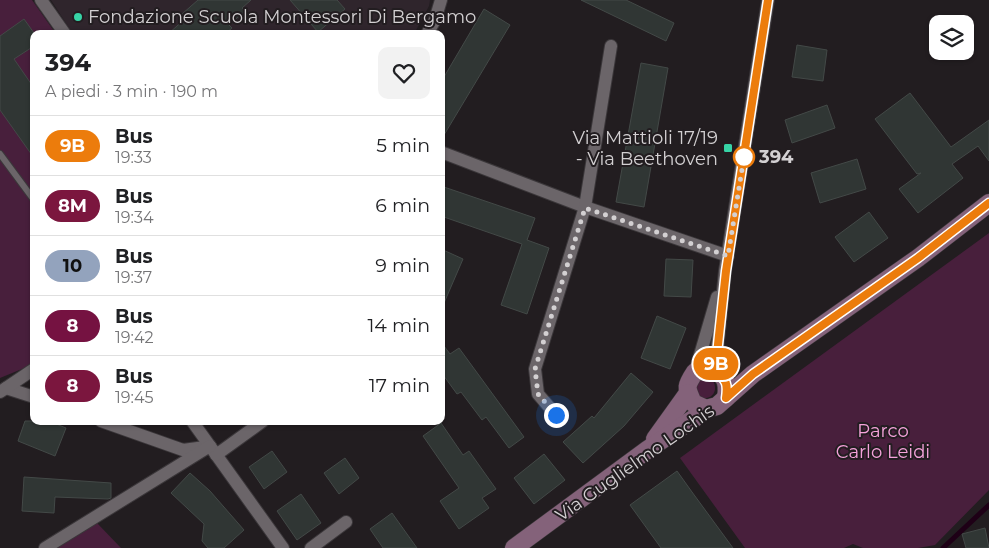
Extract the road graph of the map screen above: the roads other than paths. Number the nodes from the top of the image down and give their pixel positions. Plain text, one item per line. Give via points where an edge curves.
1 (41, 0) edge
2 (441, 0) edge
3 (768, 0) edge
4 (62, 30) edge
5 (429, 30) edge
6 (611, 46) dead end
7 (0, 154) edge
8 (445, 154) edge
9 (30, 195) edge
10 (989, 203) edge
11 (585, 208) junction
12 (728, 256) junction
13 (726, 271) junction
14 (30, 372) edge
15 (695, 372) junction
16 (719, 374) junction
17 (753, 374) junction
18 (3, 390) edge
19 (688, 393) junction
20 (30, 396) edge
21 (726, 398) junction
22 (706, 409) junction
23 (556, 415) dead end
24 (112, 425) edge
25 (195, 425) edge
26 (256, 425) edge
27 (213, 450) junction
28 (647, 450) junction
29 (346, 522) dead end
30 (45, 548) edge
31 (283, 548) edge
32 (311, 548) edge
33 (514, 548) edge

1 - 4 street
2 - 5 street
3 - 12 street
6 - 11 street
7 - 9 lane
8 - 11 street
10 - 17 street, Via Guglielmo Lochis via 918,258
11 - 12 street
11 - 23 street via 535,369 538,394
12 - 13 street
13 - 15 street
13 - 16 street
14 - 18 street
15 - 16 street via 706,370
15 - 19 street via 687,383
16 - 17 street, Via Guglielmo Lochis
16 - 21 street via 726,381
17 - 21 street, Via Guglielmo Lochis
18 - 20 street
19 - 22 street via 693,403
19 - 28 street
21 - 22 street, Via Guglielmo Lochis via 717,406
22 - 28 street, Via Guglielmo Lochis
24 - 27 street via 183,450
25 - 27 street
26 - 27 street
27 - 30 street
27 - 31 street
28 - 33 street, Via Guglielmo Lochis
29 - 32 street

